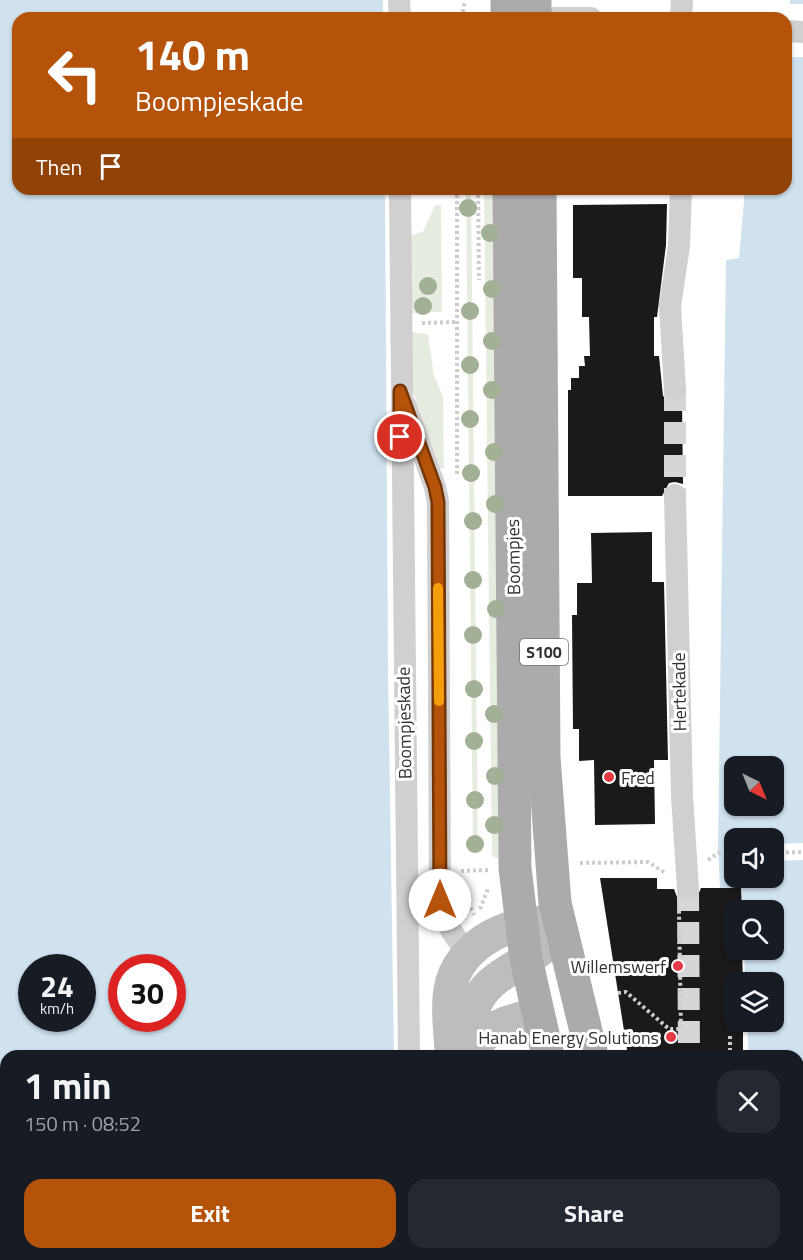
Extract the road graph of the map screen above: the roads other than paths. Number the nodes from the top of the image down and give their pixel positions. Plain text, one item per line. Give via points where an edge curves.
1 (400, 195) edge
2 (509, 195) edge
3 (540, 195) edge
4 (681, 195) edge
5 (675, 389) tunnel mouth
6 (400, 391) junction
7 (675, 495) tunnel mouth
8 (687, 884) tunnel mouth
9 (559, 924) junction
10 (520, 925) junction
11 (478, 946) junction
12 (526, 959) junction
13 (536, 1014) junction
14 (409, 1050) edge
15 (465, 1050) edge
16 (467, 1050) edge
17 (469, 1050) edge
18 (546, 1050) edge
19 (590, 1050) edge

1 - 6 street, Boompjeskade
2 - 10 main road, Boompjes / S100 via 515,868
3 - 9 main road, Boompjes / S100 via 544,757 547,824
4 - 5 street via 680,246 670,306
6 - 11 street, Boompjeskade via 437,494 440,900 455,939
6 - 14 street, Boompjeskade
7 - 8 street, Hertekade
9 - 10 main road
9 - 12 main road via 551,942
9 - 19 main road, S100
10 - 11 main road
10 - 12 main road, S100
11 - 15 main road via 455,974 450,991
12 - 13 main road, S100
12 - 16 main road via 507,970 480,996
13 - 17 main road via 507,1021
13 - 18 main road, S100

